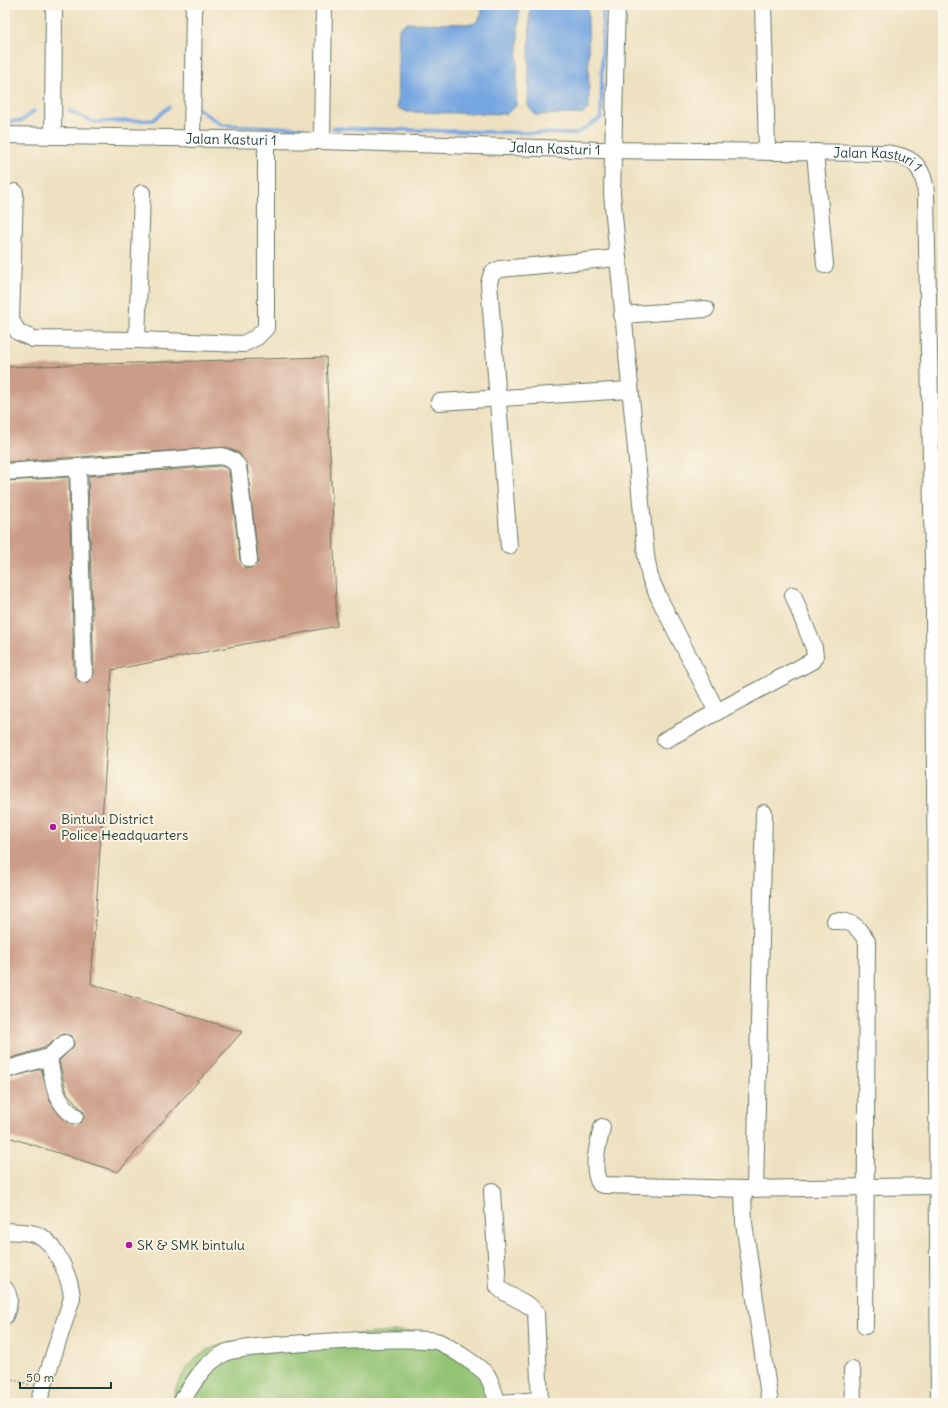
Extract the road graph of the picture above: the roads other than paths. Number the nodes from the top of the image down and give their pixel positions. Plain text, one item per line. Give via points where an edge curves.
1 (54, 5) edge
2 (194, 5) edge
3 (324, 5) edge
4 (617, 5) edge
5 (763, 5) edge
6 (5, 136) edge
7 (53, 136) junction
8 (192, 139) junction
9 (266, 141) junction
10 (322, 142) junction
11 (614, 149) junction
12 (766, 151) junction
13 (815, 152) junction
14 (15, 192) dead end
15 (142, 193) dead end
16 (617, 258) junction
17 (9, 261) edge
18 (825, 265) dead end
19 (706, 309) dead end
20 (622, 315) junction
21 (137, 340) junction
22 (629, 390) junction
23 (498, 398) junction
24 (439, 402) dead end
25 (78, 466) junction
26 (5, 472) edge
27 (509, 546) dead end
28 (249, 559) dead end
29 (793, 595) dead end
30 (938, 614) edge
31 (84, 674) dead end
32 (717, 712) junction
33 (665, 740) dead end
34 (764, 813) dead end
35 (835, 921) dead end
36 (940, 1010) edge
37 (65, 1043) dead end
38 (49, 1057) junction
39 (5, 1070) edge
40 (75, 1116) dead end
41 (602, 1127) dead end
42 (937, 1186) junction
43 (866, 1187) junction
44 (749, 1189) junction
45 (492, 1191) dead end
46 (5, 1231) edge
47 (5, 1289) edge
48 (5, 1316) edge
49 (865, 1326) dead end
50 (852, 1370) dead end
51 (941, 1373) edge
52 (41, 1396) edge
53 (540, 1402) edge
54 (184, 1403) edge
55 (499, 1403) edge
56 (770, 1403) edge
57 (853, 1403) edge
58 (939, 1403) edge

1 - 7 street
2 - 8 street
3 - 10 street
4 - 11 street
5 - 12 street
6 - 7 street, Jalan Kasturi 1
7 - 8 street, Jalan Kasturi 1
8 - 9 street, Jalan Kasturi 1
9 - 10 street, Jalan Kasturi 1
9 - 21 street via 266,328 257,338 243,344
10 - 11 street, Jalan Kasturi 1
11 - 12 street, Jalan Kasturi 1
11 - 16 street via 612,194
12 - 13 street, Jalan Kasturi 1
13 - 18 street
13 - 30 street, Jalan Kasturi 1 via 902,155 916,164 925,182
14 - 17 street
15 - 21 street
16 - 20 street
16 - 23 street via 500,269 492,273 489,283
17 - 21 street via 11,320 18,332 33,339
19 - 20 street
20 - 22 street
22 - 23 street
22 - 32 street via 650,578
23 - 24 street
23 - 27 street
25 - 26 street
25 - 28 street via 222,456 232,460 238,466
25 - 31 street
29 - 32 street via 814,648 815,656 812,661
30 - 36 street, Jalan Kasturi 1
32 - 33 street
34 - 44 street
35 - 43 street via 847,921 859,929 867,941
36 - 42 street, Jalan Kasturi 1
37 - 38 street
38 - 39 street
38 - 40 street via 59,1102
41 - 44 street via 596,1166 600,1184
42 - 43 street
42 - 51 street, Jalan Kasturi 1
43 - 44 street
43 - 49 street
44 - 56 street via 744,1223
45 - 53 street via 498,1287 532,1306 536,1312
46 - 52 street via 25,1232 42,1237 59,1257 72,1290 72,1298
47 - 48 street via 9,1294
50 - 57 street
51 - 58 street, Jalan Kasturi 1
53 - 55 street
54 - 55 street via 183,1399 202,1369 226,1353 259,1346 391,1339 439,1342 486,1374

